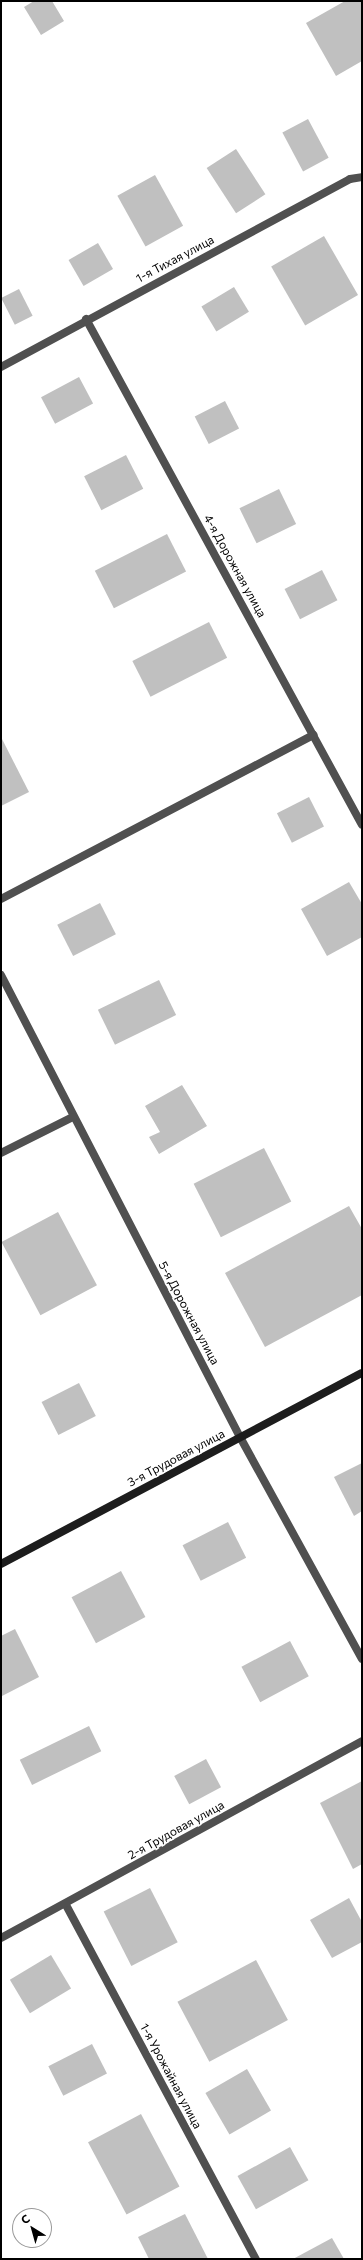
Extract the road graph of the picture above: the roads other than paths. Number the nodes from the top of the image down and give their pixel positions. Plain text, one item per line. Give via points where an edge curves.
1 (362, 177) edge
2 (86, 320) junction
3 (1, 367) edge
4 (314, 735) junction
5 (362, 825) edge
6 (1, 900) edge
7 (1, 975) edge
8 (73, 1116) junction
9 (1, 1154) edge
10 (362, 1373) edge
11 (240, 1437) junction
12 (1, 1564) edge
13 (362, 1659) edge
14 (362, 1741) edge
15 (66, 1904) junction
16 (1, 1938) edge
17 (256, 2259) edge

1 - 2 street, 1-я Тихая улица via 350,179
2 - 3 street, 1-я Тихая улица
2 - 4 street, 4-я Дорожная улица
4 - 5 street, 4-я Дорожная улица
4 - 6 street
7 - 8 street, 5-я Дорожная улица
8 - 9 street
8 - 11 street, 5-я Дорожная улица
10 - 11 street, 3-я Трудовая улица
11 - 12 street, 3-я Трудовая улица
11 - 13 street, 5-я Дорожная улица
14 - 15 street, 2-я Трудовая улица
15 - 16 street, 2-я Трудовая улица
15 - 17 street, 1-я Урожайная улица

